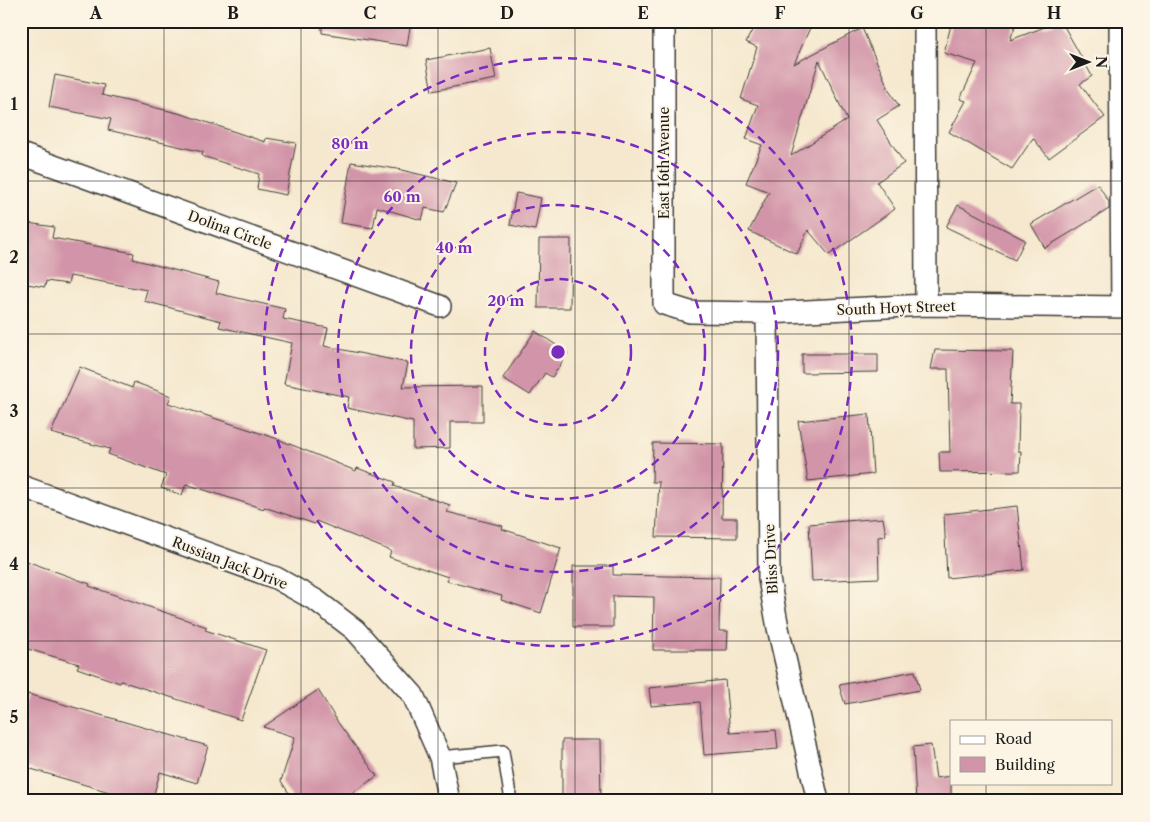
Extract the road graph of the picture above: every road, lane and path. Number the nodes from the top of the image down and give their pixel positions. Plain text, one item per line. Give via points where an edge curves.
1 (664, 21) edge
2 (925, 21) edge
3 (1120, 21) edge
4 (21, 154) edge
5 (664, 304) joint
6 (926, 305) junction
7 (440, 306) dead end
8 (1125, 307) edge
9 (767, 313) junction
10 (21, 486) edge
11 (440, 756) junction
12 (449, 801) edge
13 (511, 801) edge
14 (818, 801) edge

1 - 5 street, East 16th Avenue
2 - 6 street
3 - 8 street
4 - 7 street, Dolina Circle
5 - 9 street, South Hoyt Street via 690,312
6 - 8 street, South Hoyt Street
6 - 9 street, South Hoyt Street
9 - 14 street, Bliss Drive via 769,579
10 - 11 street, Russian Jack Drive via 276,578 317,601 355,630 413,695
11 - 12 street, Russian Jack Drive
11 - 13 lane via 503,751

